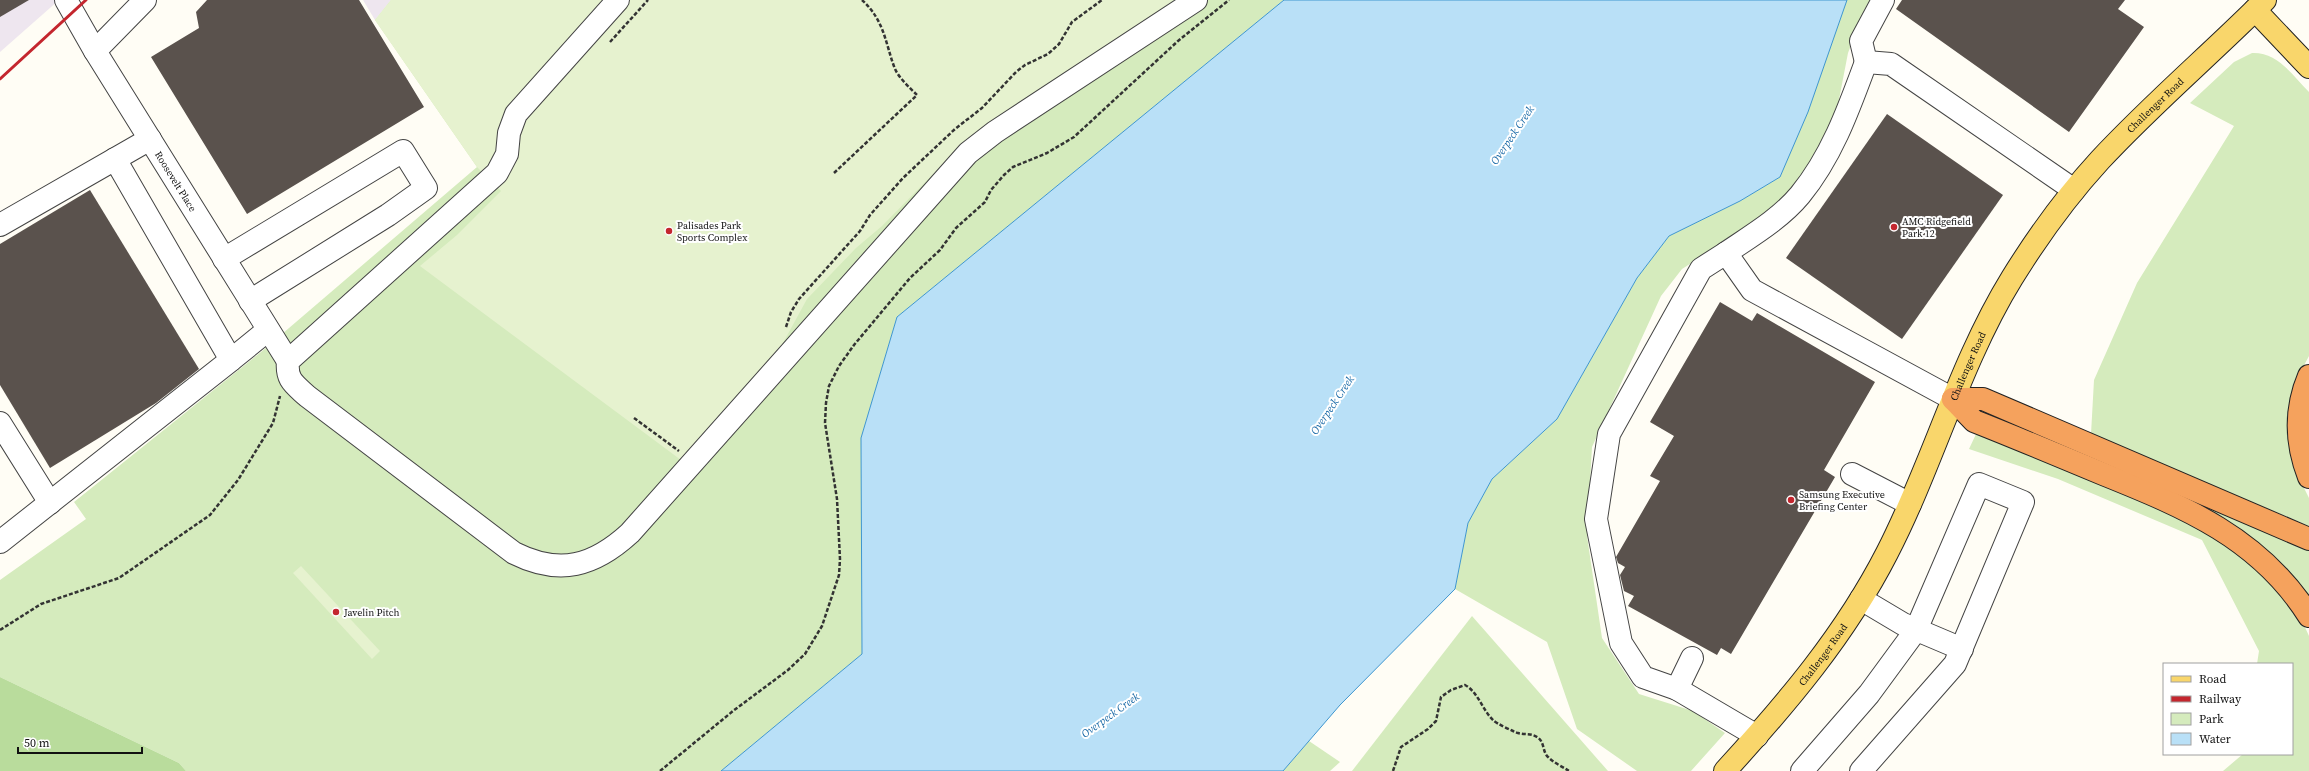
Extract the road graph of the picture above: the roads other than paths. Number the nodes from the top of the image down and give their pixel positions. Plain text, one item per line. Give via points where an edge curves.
1 (66, 0) edge
2 (145, 0) edge
3 (618, 0) edge
4 (1196, 0) edge
5 (1883, 0) edge
6 (2255, 3) edge
7 (95, 51) junction
8 (1866, 62) junction
9 (2309, 67) edge
10 (150, 139) junction
11 (115, 159) junction
12 (2074, 190) junction
13 (0, 225) edge
14 (1726, 253) junction
15 (224, 259) junction
16 (250, 301) junction
17 (268, 330) junction
18 (232, 360) junction
19 (287, 367) junction
20 (2309, 376) edge
21 (1953, 400) junction
22 (0, 423) edge
23 (1852, 474) dead end
24 (2309, 477) edge
25 (50, 503) junction
26 (1910, 504) junction
27 (2309, 539) edge
28 (0, 542) edge
29 (1861, 600) junction
30 (2309, 616) edge
31 (1916, 630) junction
32 (1962, 649) junction
33 (1692, 658) dead end
34 (1677, 689) junction
35 (1758, 736) junction
36 (1725, 771) edge
37 (1802, 771) edge
38 (1861, 771) edge

1 - 7 street, Roosevelt Place
2 - 7 street
3 - 19 street via 516,114 507,154 497,173
4 - 19 street, Roosevelt Place via 995,132 968,153 630,533 600,557 581,563 560,565 544,564 514,553 307,396 293,384
5 - 8 street via 1861,41
6 - 9 main road
6 - 12 main road, Challenger Road
7 - 10 street, Roosevelt Place
8 - 12 street via 1891,64
8 - 14 street via 1826,159 1800,196 1772,222
10 - 11 street
10 - 15 street, Roosevelt Place
11 - 13 street
11 - 18 street
12 - 21 main road, Challenger Road via 2011,280 1983,332
14 - 21 street via 1752,290
14 - 34 street via 1701,269 1609,434 1596,519 1621,643 1643,677
15 - 16 street, Roosevelt Place
15 - 16 street via 403,151 426,188 388,215
16 - 17 street, Roosevelt Place
17 - 18 street
17 - 19 street, Roosevelt Place
18 - 25 street
20 - 24 highway via 2300,405 2298,427 2301,453
21 - 26 main road, Challenger Road
21 - 27 highway via 1983,399
21 - 30 highway via 1974,421 2164,499 2207,520 2237,539 2266,564 2291,590
22 - 25 street
23 - 26 street
25 - 28 street
26 - 29 main road, Challenger Road
29 - 31 street
29 - 35 main road, Challenger Road via 1813,670
31 - 32 street
31 - 32 street via 1979,484 2023,502
31 - 37 street via 1869,694
32 - 38 street via 1949,672
33 - 34 street
34 - 35 street
35 - 36 main road, Challenger Road

